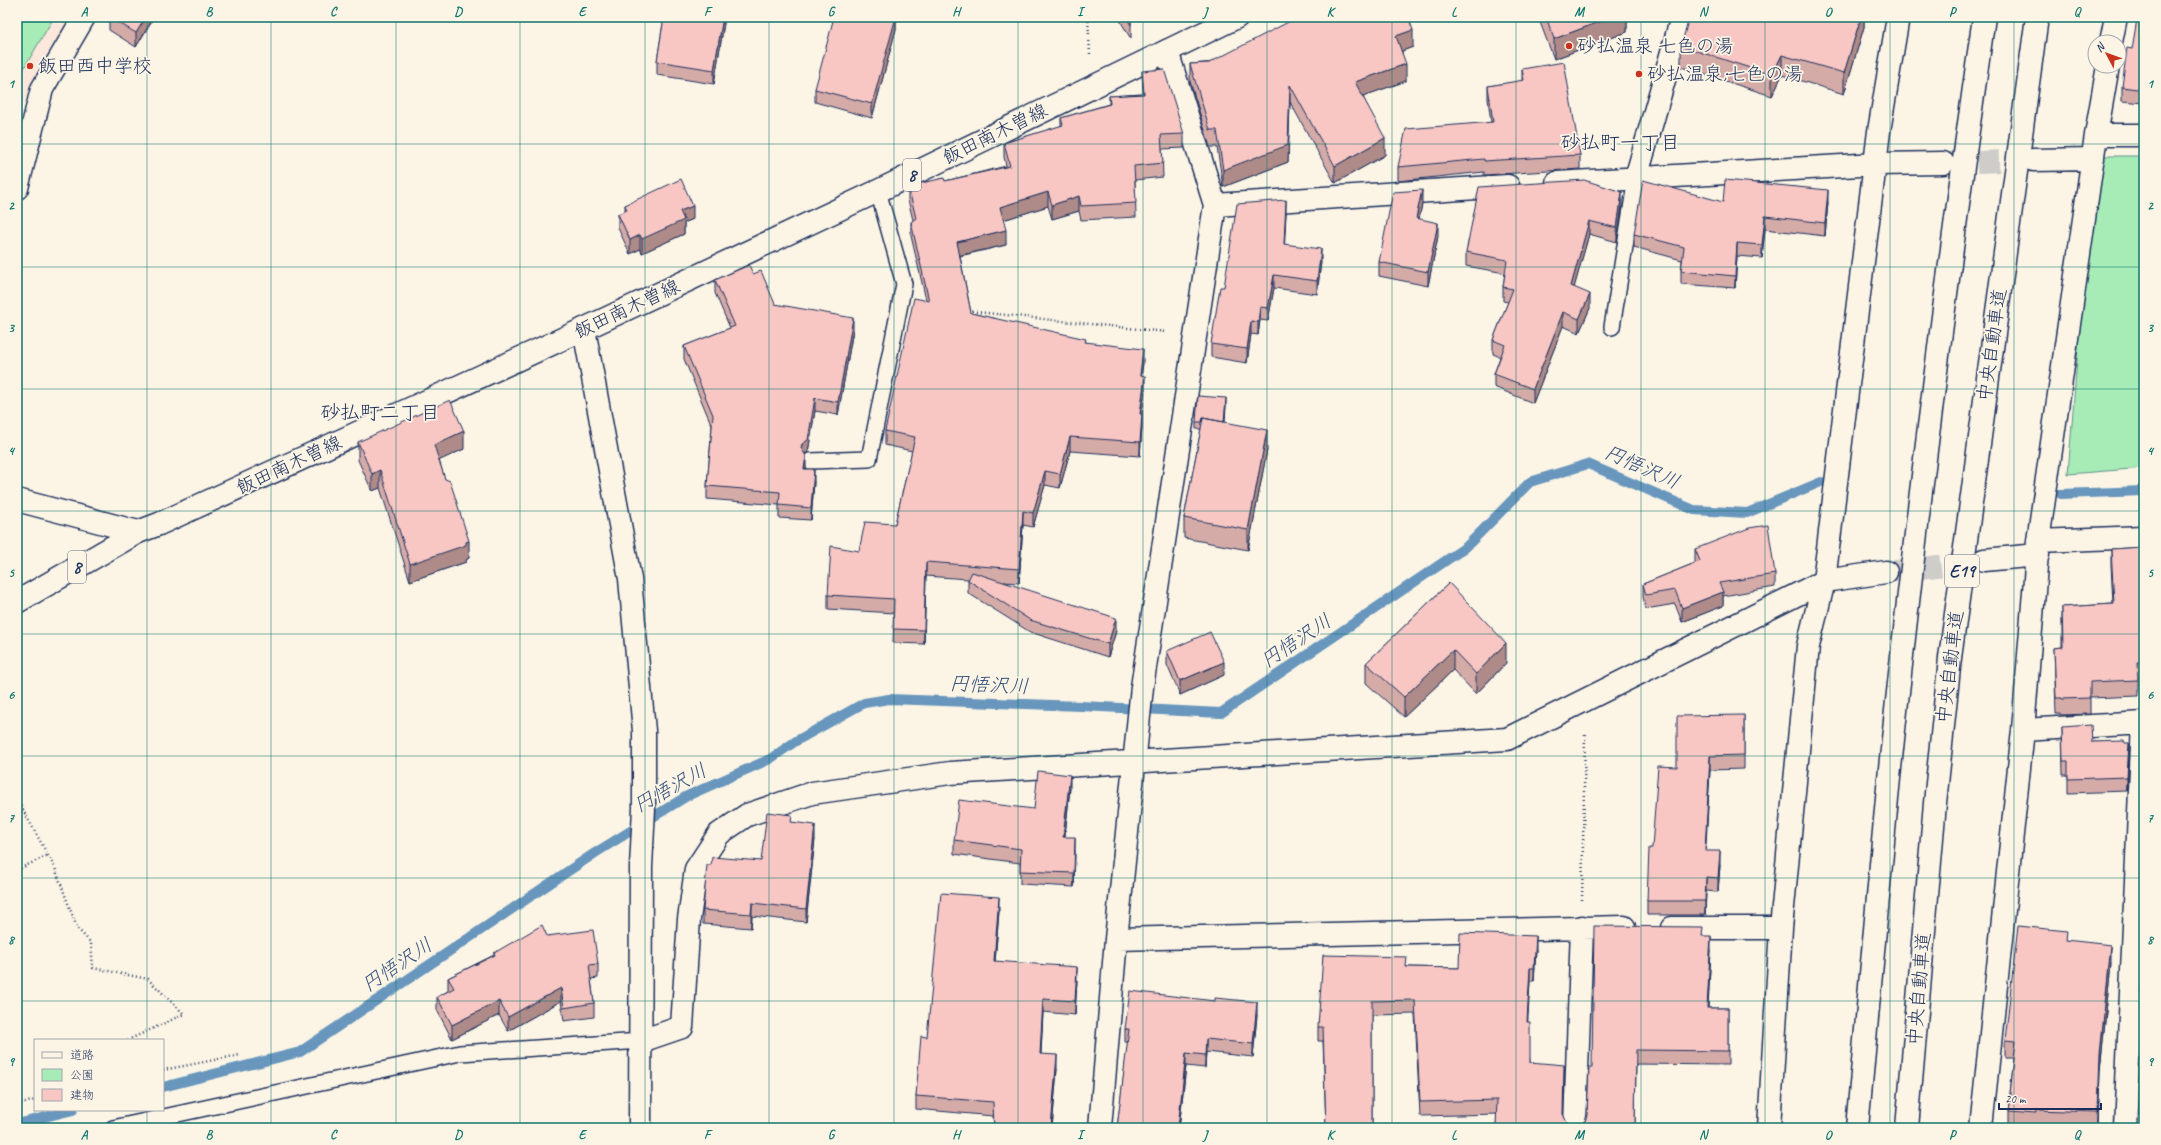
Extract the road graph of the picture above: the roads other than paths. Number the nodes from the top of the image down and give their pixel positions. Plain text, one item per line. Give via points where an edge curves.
1 (84, 17) edge
2 (1237, 17) edge
3 (1682, 17) edge
4 (1898, 17) edge
5 (1984, 17) edge
6 (2036, 17) edge
7 (2116, 17) edge
8 (2113, 34) edge
9 (1167, 51) junction
10 (2107, 74) edge
11 (2096, 135) junction
12 (2144, 135) edge
13 (2094, 159) junction
14 (2033, 160) tunnel mouth
15 (1943, 163) tunnel mouth
16 (1876, 164) junction
17 (1636, 178) junction
18 (17, 188) edge
19 (878, 191) junction
20 (1215, 205) junction
21 (1612, 327) dead end
22 (584, 329) junction
23 (810, 462) dead end
24 (17, 500) edge
25 (138, 532) junction
26 (2144, 537) edge
27 (2038, 548) junction
28 (1984, 560) tunnel mouth
29 (1886, 572) tunnel mouth
30 (1824, 581) junction
31 (17, 602) edge
32 (2143, 723) edge
33 (2023, 730) junction
34 (1133, 761) junction
35 (1582, 927) junction
36 (1781, 928) junction
37 (1116, 939) junction
38 (641, 1041) junction
39 (113, 1128) edge
40 (640, 1128) edge
41 (1100, 1128) edge
42 (1575, 1128) edge
43 (1769, 1128) edge
44 (1857, 1128) edge
45 (1907, 1128) edge
46 (1981, 1128) edge
47 (2125, 1128) edge

1 - 18 main road via 42,89
2 - 9 main road, 飯田南木曽線 / 8
3 - 17 main road
4 - 16 main road
5 - 44 main road via 1962,167 1917,526 1887,796
6 - 45 main road, 中央自動車道 / E19 via 1950,665 1935,803
7 - 8 main road
9 - 19 main road, 飯田南木曽線 / 8
9 - 20 main road
10 - 11 main road
11 - 12 main road
11 - 13 main road
13 - 14 main road
13 - 27 main road
15 - 16 main road
16 - 17 main road
16 - 30 main road
17 - 20 main road
17 - 21 lane
19 - 22 main road, 飯田南木曽線 / 8
19 - 23 lane via 904,284 869,459
20 - 34 main road
22 - 25 main road, 飯田南木曽線 / 8
22 - 38 main road via 630,579 644,731
24 - 25 main road
25 - 31 main road, 飯田南木曽線 / 8
26 - 27 main road
27 - 28 main road
27 - 33 main road
29 - 30 main road
30 - 34 main road via 1507,739
30 - 36 main road via 1808,646
32 - 33 main road
32 - 47 main road
33 - 46 main road
34 - 37 main road
34 - 38 main road via 950,773 812,793 747,814 719,834 696,869 689,919 682,1027
35 - 36 main road
35 - 37 main road
35 - 42 main road
36 - 43 main road
37 - 41 main road
38 - 39 lane via 460,1053
38 - 40 main road

